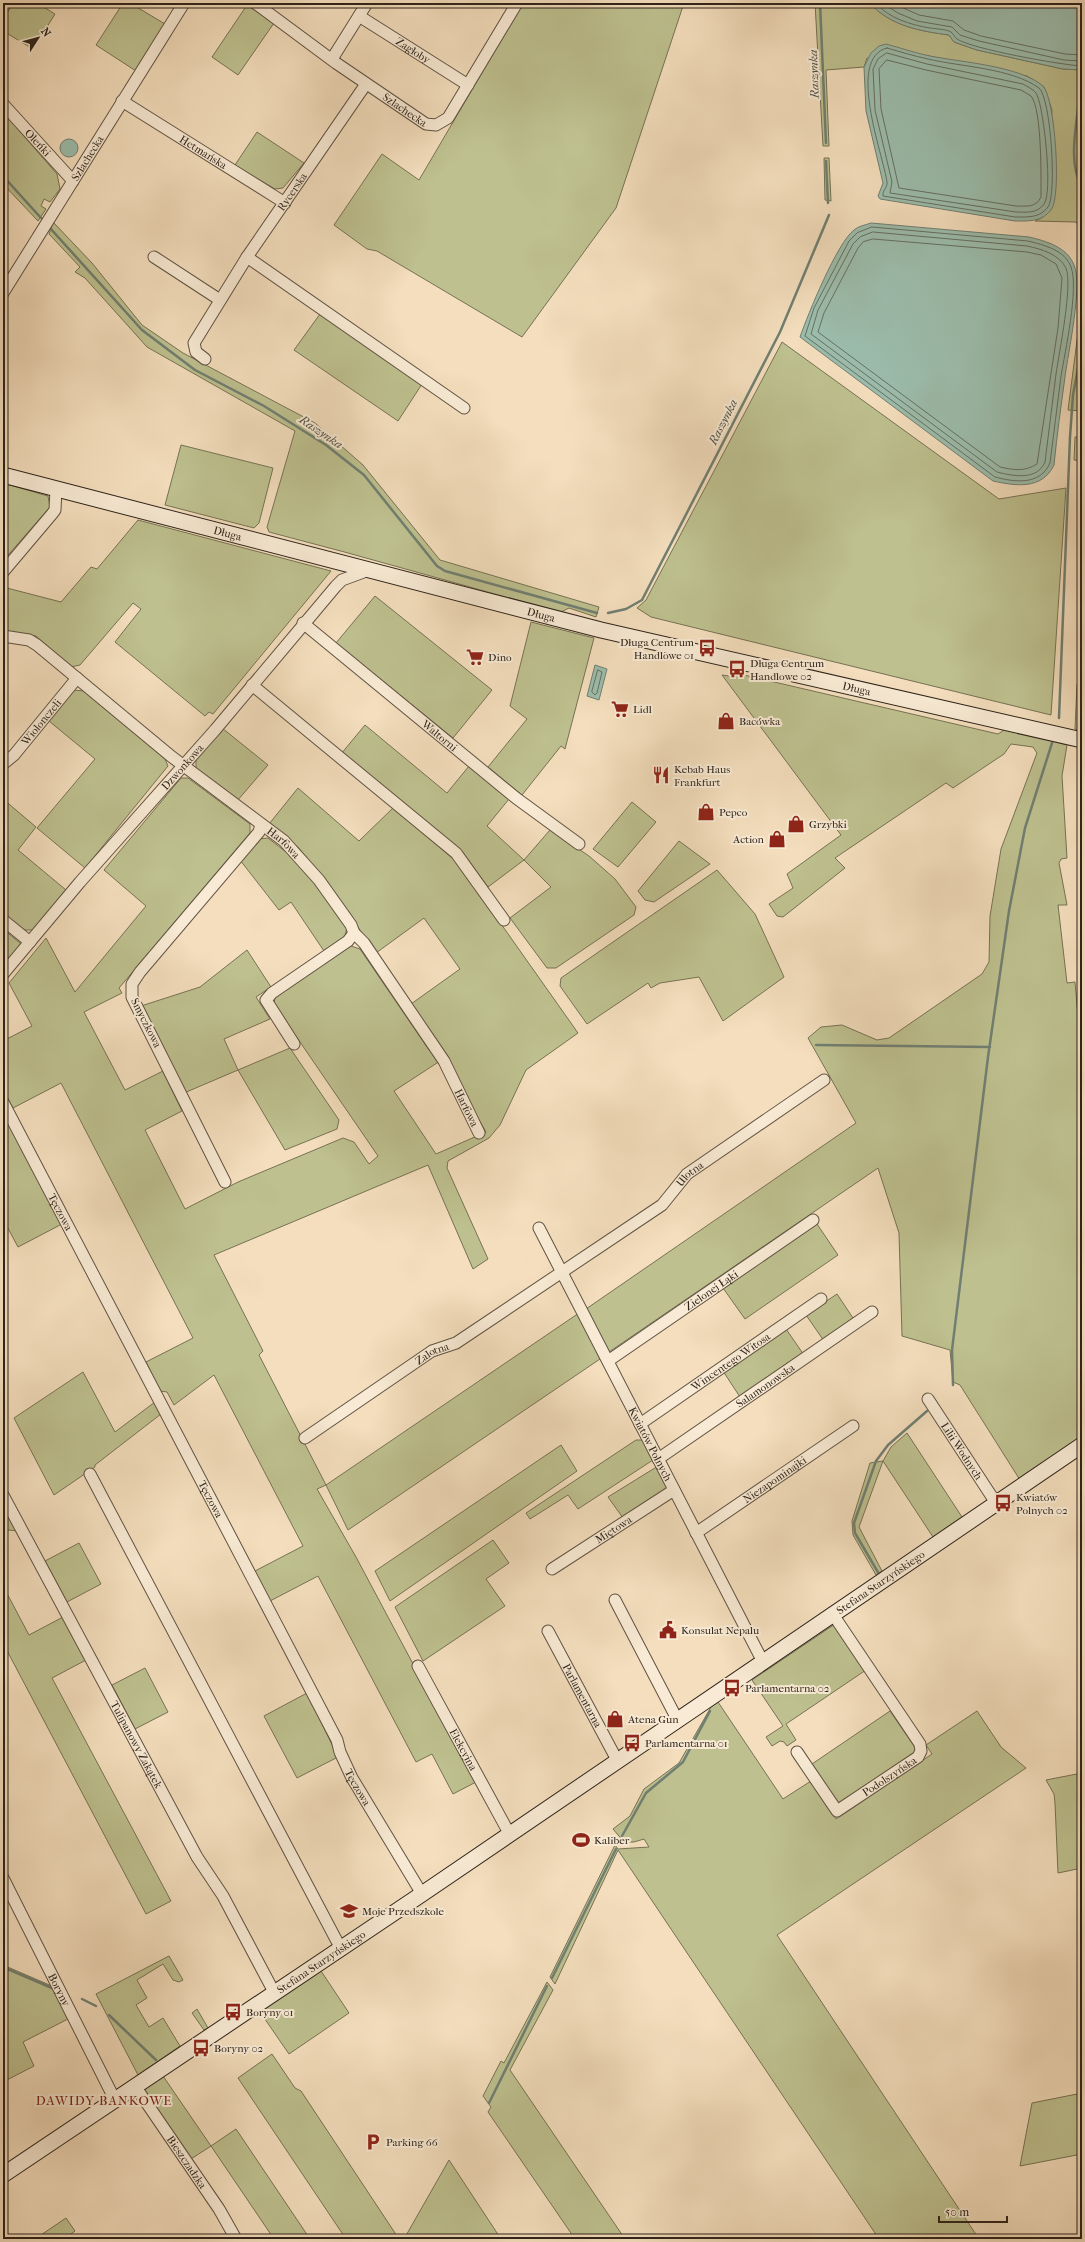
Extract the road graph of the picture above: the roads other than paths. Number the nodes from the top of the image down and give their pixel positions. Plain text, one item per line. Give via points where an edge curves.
1 (6, 3) edge
2 (184, 3) edge
3 (255, 3) edge
4 (367, 3) edge
5 (517, 3) edge
6 (3, 8) edge
7 (359, 16) junction
8 (332, 59) junction
9 (366, 84) junction
10 (468, 85) junction
11 (122, 101) junction
12 (3, 104) edge
13 (73, 181) junction
14 (284, 203) junction
15 (154, 257) dead end
16 (247, 257) junction
17 (3, 293) edge
18 (220, 300) junction
19 (205, 359) dead end
20 (464, 408) dead end
21 (3, 475) edge
22 (56, 489) junction
23 (369, 570) junction
24 (3, 572) edge
25 (303, 623) junction
26 (3, 636) edge
27 (77, 678) junction
28 (252, 685) junction
29 (1082, 740) edge
30 (3, 764) edge
31 (183, 765) junction
32 (261, 824) junction
33 (579, 844) dead end
34 (3, 920) edge
35 (504, 920) dead end
36 (354, 933) junction
37 (30, 942) junction
38 (3, 974) edge
39 (294, 1044) dead end
40 (824, 1080) dead end
41 (3, 1102) edge
42 (479, 1133) dead end
43 (225, 1182) dead end
44 (813, 1220) dead end
45 (539, 1228) dead end
46 (562, 1273) junction
47 (821, 1300) dead end
48 (872, 1312) dead end
49 (608, 1361) junction
50 (928, 1399) dead end
51 (640, 1424) junction
52 (853, 1426) dead end
53 (305, 1438) dead end
54 (1082, 1445) edge
55 (658, 1459) junction
56 (90, 1474) dead end
57 (674, 1490) junction
58 (3, 1495) edge
59 (996, 1503) junction
60 (696, 1533) junction
61 (552, 1569) dead end
62 (615, 1600) dead end
63 (832, 1613) junction
64 (548, 1631) dead end
65 (762, 1660) junction
66 (418, 1666) dead end
67 (678, 1719) junction
68 (797, 1752) dead end
69 (617, 1760) junction
70 (509, 1833) junction
71 (3, 1878) edge
72 (422, 1894) junction
73 (340, 1947) junction
74 (274, 1992) junction
75 (135, 2086) junction
76 (115, 2100) junction
77 (3, 2175) edge
78 (236, 2239) edge

1 - 6 street
2 - 11 street, Szlachecka
3 - 8 street, Szlachecka
4 - 7 street
5 - 10 street, Szlachecka
7 - 8 street
7 - 10 street, Zagłoby
8 - 9 street, Szlachecka
9 - 10 street, Szlachecka via 428,125 436,125 448,118
9 - 14 street, Rycerska
11 - 13 street, Szlachecka
11 - 14 street, Hetmańska
12 - 13 street, Oleńki
13 - 17 street, Szlachecka
14 - 16 street, Rycerska
15 - 18 street
16 - 18 street, Rycerska
16 - 20 street
18 - 19 street, Rycerska via 216,311 194,343 194,347
21 - 22 street, Długa
22 - 23 street, Długa
22 - 24 street via 55,510
23 - 25 street, Dzwonkowa via 342,580
23 - 29 street, Długa via 601,630
25 - 28 street, Dzwonkowa
25 - 33 street, Waltorni via 516,798
26 - 27 street, Harfowa via 32,642
27 - 30 street, Wiolonczeli
27 - 31 street, Harfowa
28 - 31 street, Dzwonkowa
28 - 35 street via 456,854
31 - 32 street, Harfowa
31 - 37 street, Dzwonkowa
32 - 36 street, Harfowa via 284,841 303,860 351,925
32 - 43 street, Smyczkowa via 259,832 140,972 131,989 134,1003
34 - 37 street
36 - 39 street via 348,941 277,989 266,1000
36 - 42 street, Harfowa via 364,943 444,1061
37 - 38 street, Dzwonkowa
40 - 46 street, Ulotna via 687,1174 662,1205
41 - 72 street, Tęczowa via 337,1740 352,1778
44 - 49 street, Zielonej Łąki
45 - 46 street, Kwiatów Polnych
46 - 49 street, Kwiatów Polnych
46 - 53 street, Zalotna via 456,1343 432,1351
47 - 51 street, Wincentego Witosa
48 - 55 street, Salamonowska
49 - 51 street, Kwiatów Polnych
50 - 59 street, Lilii Wodnych
51 - 55 street, Kwiatów Polnych
52 - 60 street, Niezapominajki
54 - 59 street, Stefana Starzyńskiego
55 - 57 street, Kwiatów Polnych
56 - 73 street
57 - 60 street, Kwiatów Polnych
57 - 61 street, Miętowa
58 - 74 street, Tulipanowy Zakątek via 197,1857 223,1896
59 - 63 street, Stefana Starzyńskiego
60 - 65 street, Kwiatów Polnych
62 - 67 street
63 - 65 street, Stefana Starzyńskiego
63 - 68 street, Podolszyńska via 920,1744 921,1752 918,1757 837,1811
64 - 69 street, Parlamentarna
65 - 67 street, Stefana Starzyńskiego
66 - 70 street, Elekcyjna
67 - 69 street, Stefana Starzyńskiego
69 - 70 street, Stefana Starzyńskiego
70 - 72 street, Stefana Starzyńskiego
71 - 76 street, Boryny
72 - 73 street, Stefana Starzyńskiego
73 - 74 street, Stefana Starzyńskiego
74 - 75 street, Stefana Starzyńskiego
75 - 76 street, Stefana Starzyńskiego
75 - 78 street, Bieszczadzka via 219,2209
76 - 77 street, Stefana Starzyńskiego

